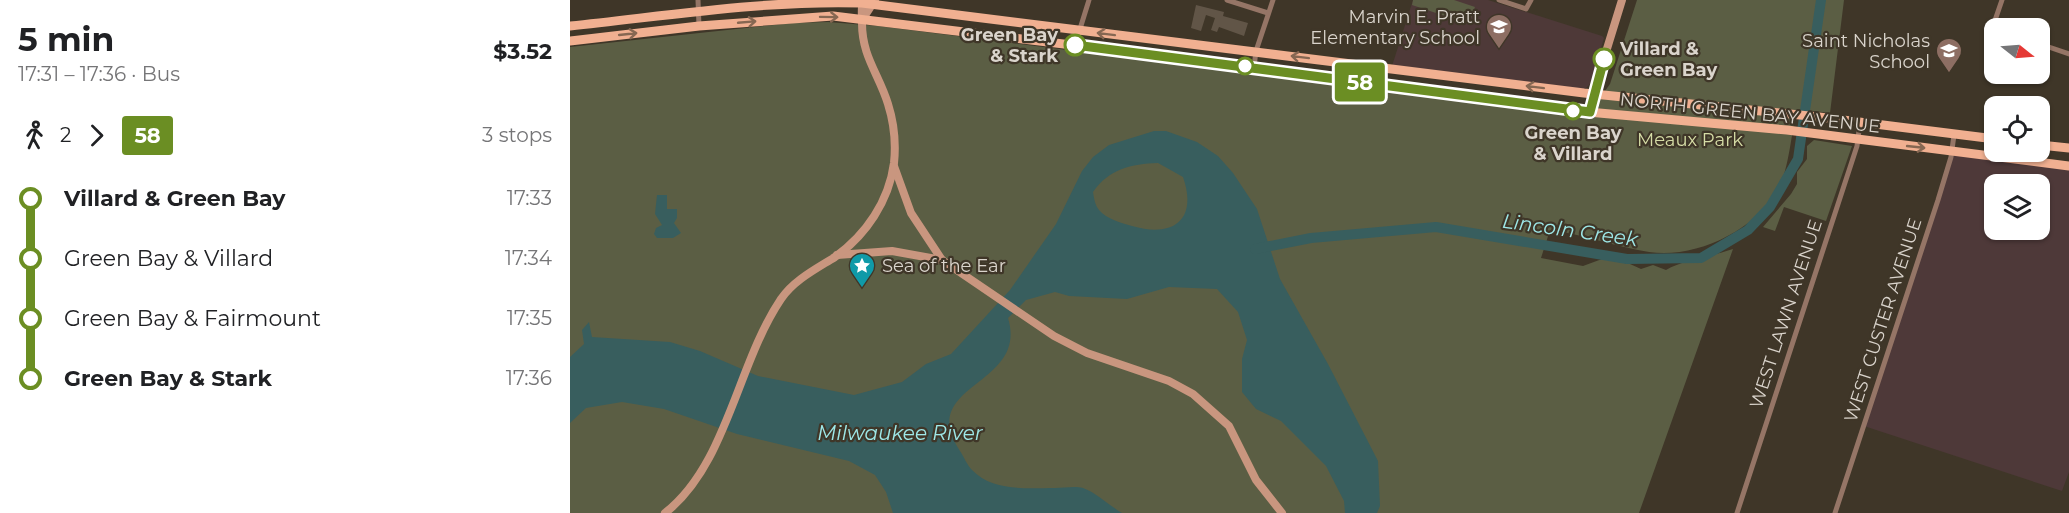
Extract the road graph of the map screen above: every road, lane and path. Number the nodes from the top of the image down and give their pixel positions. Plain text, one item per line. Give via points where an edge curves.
1 (698, 0) edge
2 (1089, 0) edge
3 (1227, 0) edge
4 (1273, 0) edge
5 (1499, 0) edge
6 (1531, 0) edge
7 (1622, 0) edge
8 (2002, 0) edge
9 (862, 2) edge
10 (874, 3) edge
11 (699, 12) junction
12 (1268, 13) junction
13 (1997, 18) edge
14 (862, 20) junction
15 (570, 26) edge
16 (699, 26) junction
17 (1079, 30) junction
18 (570, 41) edge
19 (1075, 45) junction
20 (2050, 47) edge
21 (1256, 51) junction
22 (2069, 54) edge
23 (1254, 67) junction
24 (1593, 94) junction
25 (1590, 112) junction
26 (1838, 120) junction
27 (1860, 123) junction
28 (1819, 134) junction
29 (1954, 135) junction
30 (1984, 138) edge
31 (1858, 140) junction
32 (2050, 146) edge
33 (2069, 148) edge
34 (1953, 151) junction
35 (894, 164) junction
36 (2069, 166) edge
37 (836, 255) junction
38 (942, 260) junction
39 (665, 513) edge
40 (1282, 513) edge
41 (1737, 513) edge
42 (1835, 513) edge

1 - 11 street
2 - 17 street
3 - 12 street
4 - 12 street
5 - 6 street via 1526,9
7 - 24 street
8 - 13 street
9 - 10 main road, NORTH GREEN BAY AVENUE
9 - 11 main road, NORTH GREEN BAY AVENUE via 812,1
9 - 14 street
10 - 14 street
10 - 17 main road, NORTH GREEN BAY AVENUE
11 - 15 main road, NORTH GREEN BAY AVENUE
11 - 16 street
12 - 21 street
16 -> 14 main road, NORTH GREEN BAY AVENUE via 833,16
14 - 19 main road, NORTH GREEN BAY AVENUE
14 - 35 street via 865,51 888,103
18 -> 16 main road, NORTH GREEN BAY AVENUE
17 - 19 street
21 -> 17 main road, NORTH GREEN BAY AVENUE
19 - 23 main road, NORTH GREEN BAY AVENUE
20 - 22 street
21 - 23 street
24 -> 21 main road, NORTH GREEN BAY AVENUE
23 - 25 main road, NORTH GREEN BAY AVENUE
24 - 25 street
24 - 26 main road, NORTH GREEN BAY AVENUE
25 - 28 main road, NORTH GREEN BAY AVENUE
26 - 27 main road, NORTH GREEN BAY AVENUE
26 - 28 main road
27 - 29 main road, NORTH GREEN BAY AVENUE
27 - 31 street, WEST LAWN AVENUE
28 - 31 main road, NORTH GREEN BAY AVENUE
29 - 30 main road, NORTH GREEN BAY AVENUE
29 - 34 street, WEST CUSTER AVENUE
31 -> 34 main road, NORTH GREEN BAY AVENUE
31 - 41 street, WEST LAWN AVENUE
32 - 33 main road
34 - 36 main road, NORTH GREEN BAY AVENUE
34 - 42 street, WEST CUSTER AVENUE
35 - 37 street via 871,222
35 - 38 street via 911,213
37 - 38 street via 892,251
37 - 39 street via 785,294 761,332 703,471
38 - 40 street via 1054,336 1193,394 1229,426 1256,480

